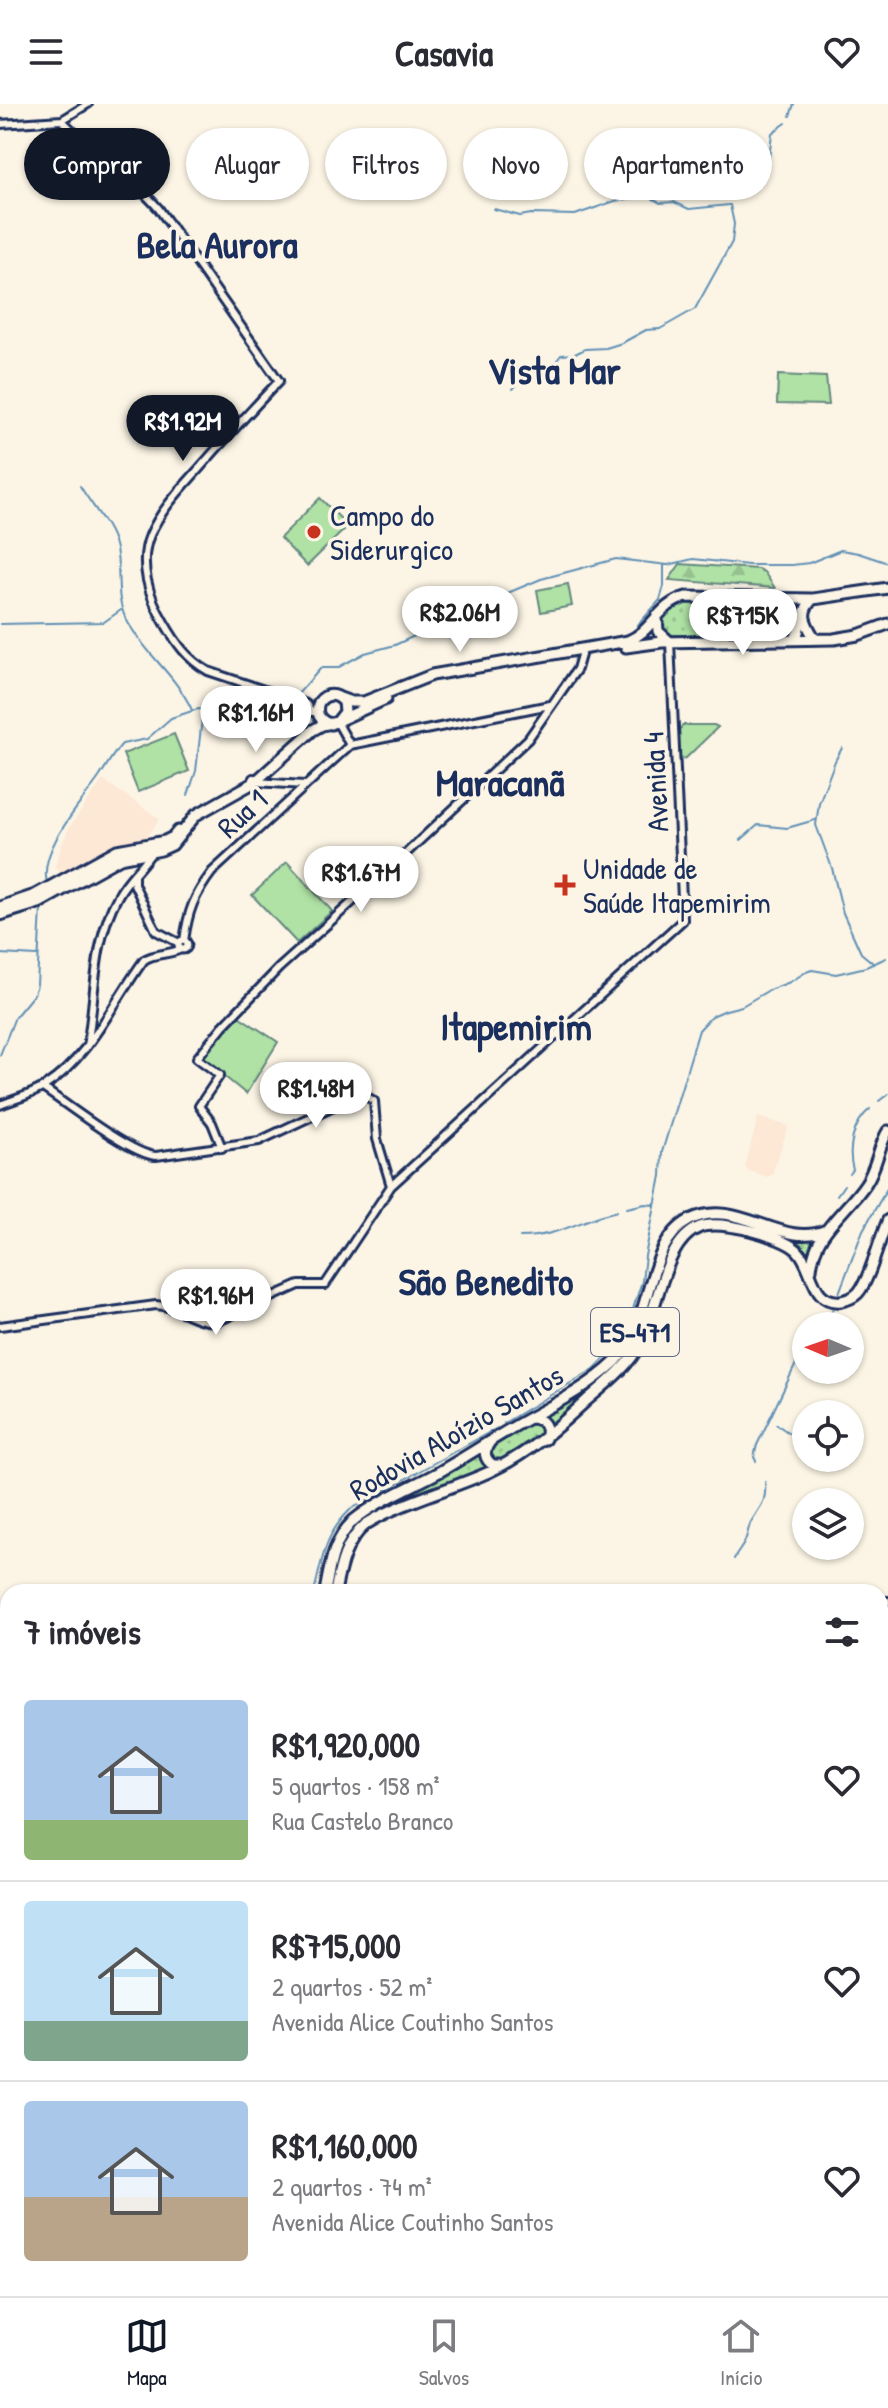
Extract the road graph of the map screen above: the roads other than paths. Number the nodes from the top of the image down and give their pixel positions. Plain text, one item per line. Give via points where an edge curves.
1 (88, 104) edge
2 (62, 120) junction
3 (0, 124) edge
4 (888, 588) edge
5 (813, 599) junction
6 (782, 600) junction
7 (657, 615) junction
8 (888, 624) edge
9 (795, 639) junction
10 (815, 639) junction
11 (670, 642) junction
12 (581, 652) junction
13 (340, 698) junction
14 (551, 705) junction
15 (313, 713) junction
16 (336, 722) junction
17 (403, 735) junction
18 (408, 742) dead end
19 (350, 745) junction
20 (254, 780) junction
21 (305, 785) junction
22 (168, 840) junction
23 (153, 851) junction
24 (145, 862) junction
25 (134, 873) junction
26 (134, 884) junction
27 (119, 894) junction
28 (0, 907) edge
29 (0, 915) edge
30 (182, 944) junction
31 (88, 1043) junction
32 (43, 1088) junction
33 (0, 1105) edge
34 (888, 1131) edge
35 (222, 1148) junction
36 (391, 1186) junction
37 (888, 1220) edge
38 (826, 1230) junction
39 (811, 1274) junction
40 (0, 1326) edge
41 (530, 1418) junction
42 (545, 1439) junction
43 (490, 1442) junction
44 (504, 1464) junction
45 (327, 1584) edge
46 (337, 1584) edge

1 - 2 street
2 - 3 street
2 - 15 street via 159,209 279,381 179,491 149,536 145,575 160,616 193,663
4 - 5 main road
5 - 6 main road
5 - 10 main road via 804,615
6 - 7 main road via 692,596 673,601
6 - 9 main road via 798,618
7 - 11 main road via 658,631
7 - 12 main road via 632,640
8 - 10 main road via 858,635
9 - 10 main road
9 - 11 main road
11 - 12 main road
11 - 36 street, Avenida 4 via 683,920
12 - 13 main road via 432,675 364,702
12 - 14 street via 577,669
12 - 16 main road via 432,680
13 - 15 main road via 323,697
13 - 16 main road via 345,707
14 - 17 street
14 - 35 street via 508,760 279,968 197,1058 220,1075 199,1106
15 - 16 main road
15 - 20 main road
16 - 19 street
16 - 20 main road via 313,730
17 - 18 street
17 - 19 street
19 - 21 street, Rua 1
20 - 21 street
20 - 22 main road via 189,814
20 - 23 main road via 196,815 175,843
21 - 30 street, Rua 1 via 205,882 191,906
22 - 23 street
22 - 28 main road via 122,848 35,895
23 - 24 street
23 - 29 main road via 120,858 44,900
24 - 25 street
24 - 26 street
25 - 26 street
25 - 27 street
26 - 27 street
26 - 30 street via 156,931
27 - 31 street via 100,942
30 - 31 street via 170,954 144,960
31 - 32 street
32 - 33 street
32 - 35 street via 148,1156
34 - 38 main road via 867,1182
35 - 36 street via 259,1141 361,1093 374,1101 377,1139
36 - 40 street via 325,1285 299,1285 216,1322 166,1305
37 - 39 main road, Rodovia Aloízio Santos via 855,1295 827,1298 816,1289
38 - 39 main road
38 - 41 main road, Rodovia Aloízio Santos / ES-471 via 799,1235 717,1213 684,1224 662,1249 639,1323 622,1353 596,1378
39 - 42 main road, Rodovia Aloízio Santos / ES-471 via 800,1253 783,1241 726,1224 692,1231 671,1257 635,1354
41 - 42 main road via 543,1421
41 - 43 main road, Rodovia Aloízio Santos / ES-471
42 - 44 main road, Rodovia Aloízio Santos / ES-471
43 - 44 main road via 485,1452 489,1462
43 - 45 main road, Rodovia Aloízio Santos / ES-471 via 354,1520 334,1549
44 - 46 main road, Rodovia Aloízio Santos / ES-471 via 366,1524 345,1552

